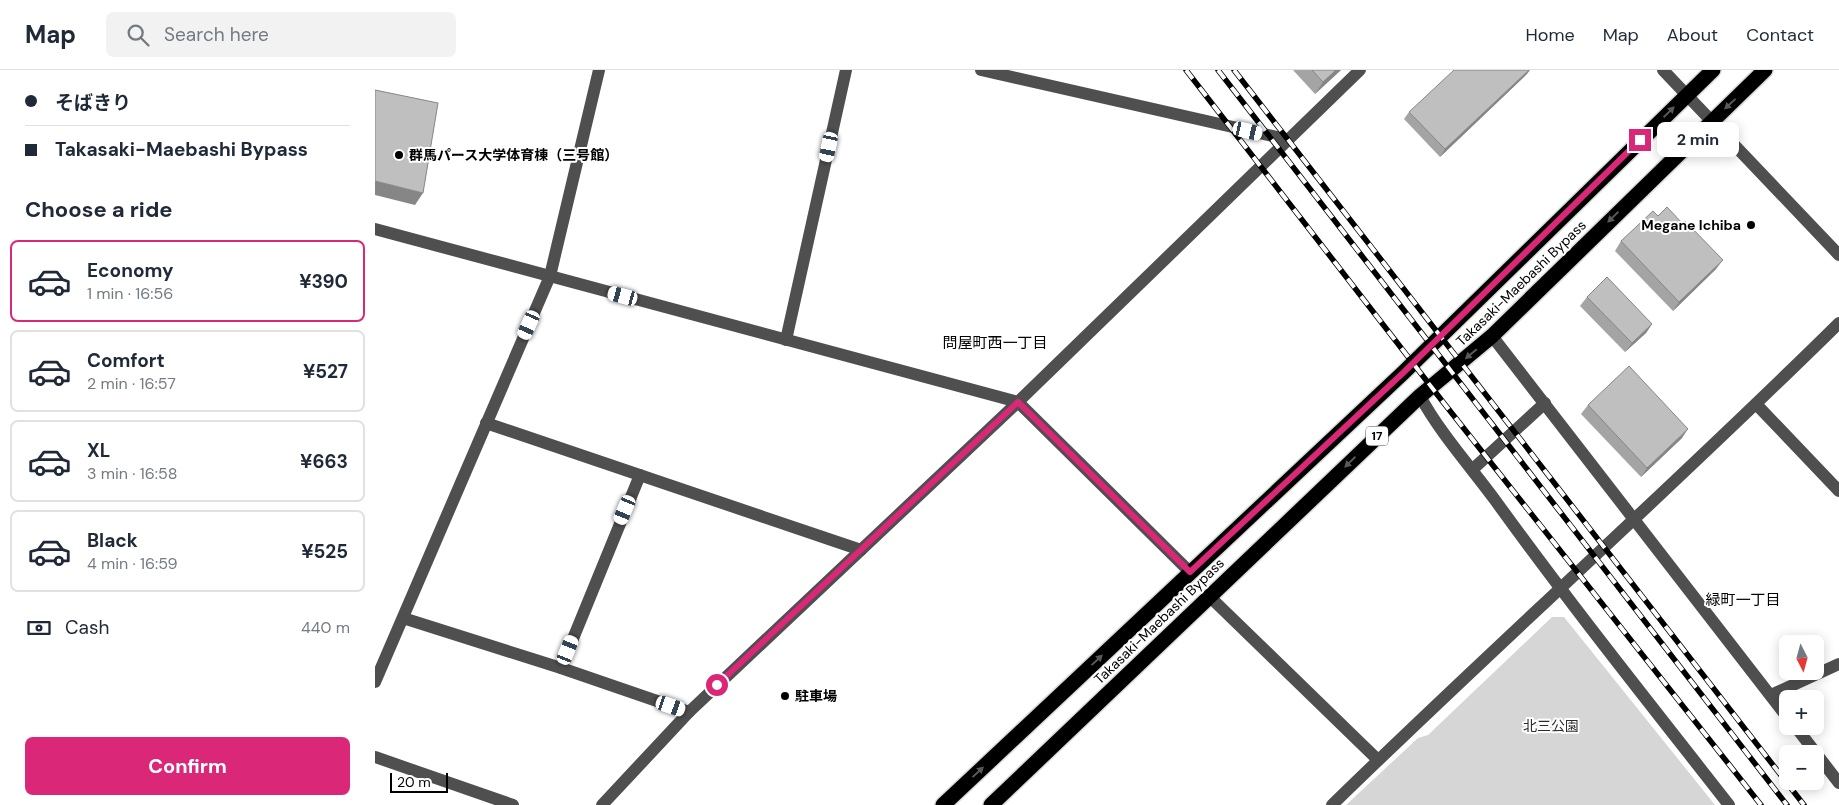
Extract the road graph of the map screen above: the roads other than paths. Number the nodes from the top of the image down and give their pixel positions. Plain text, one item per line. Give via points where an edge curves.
1 (599, 70) edge
2 (846, 70) edge
3 (981, 70) edge
4 (1360, 70) edge
5 (1663, 70) edge
6 (1713, 70) edge
7 (1765, 70) edge
8 (1687, 94) junction
9 (1711, 121) junction
10 (1286, 139) junction
11 (375, 229) edge
12 (1839, 254) edge
13 (551, 276) junction
14 (1839, 323) edge
15 (1492, 336) junction
16 (786, 340) junction
17 (1419, 396) junction
18 (1018, 402) junction
19 (1545, 404) junction
20 (1757, 404) junction
21 (487, 423) junction
22 (1473, 469) junction
23 (640, 475) junction
24 (1839, 491) edge
25 (1633, 518) junction
26 (861, 550) junction
27 (1190, 572) junction
28 (1559, 589) junction
29 (1209, 596) junction
30 (403, 618) junction
31 (1839, 664) edge
32 (561, 668) junction
33 (375, 682) edge
34 (1771, 695) junction
35 (1779, 706) edge
36 (689, 712) junction
37 (1802, 735) edge
38 (375, 757) edge
39 (1378, 760) junction
40 (1838, 781) edge
41 (513, 805) edge
42 (602, 805) edge
43 (943, 805) edge
44 (991, 805) edge
45 (1332, 805) edge
46 (1729, 805) edge

1 - 13 street
2 - 16 street
3 - 10 street
4 - 10 street
5 - 8 street
6 - 8 highway, Takasaki-Maebashi Bypass / 17
7 -> 9 highway, Takasaki-Maebashi Bypass / 17
8 - 9 street
27 -> 8 highway, Takasaki-Maebashi Bypass / 17 via 1404,372
9 - 12 street
9 -> 15 highway, Takasaki-Maebashi Bypass / 17
10 - 18 street
11 - 13 street
13 - 16 street
13 - 21 street
14 - 20 street
15 -> 17 highway, Takasaki-Maebashi Bypass / 17
15 - 19 street
16 - 18 street
17 - 22 street
17 -> 29 highway, Takasaki-Maebashi Bypass / 17
18 - 26 street
18 - 27 street
19 - 22 street
19 - 25 street
20 - 24 street
20 - 25 street
21 - 23 street
21 - 30 street
22 - 28 street
23 - 26 street
23 - 32 street
25 - 28 street
25 - 34 street
26 - 36 street
43 -> 27 highway, Takasaki-Maebashi Bypass / 17
28 - 39 street
28 - 46 street
29 - 39 street
29 - 44 highway, Takasaki-Maebashi Bypass / 17
30 - 32 street
30 - 33 street
31 - 34 street
32 - 36 street
34 - 35 street
36 - 42 street
37 - 40 street
38 - 41 street
39 - 45 street

